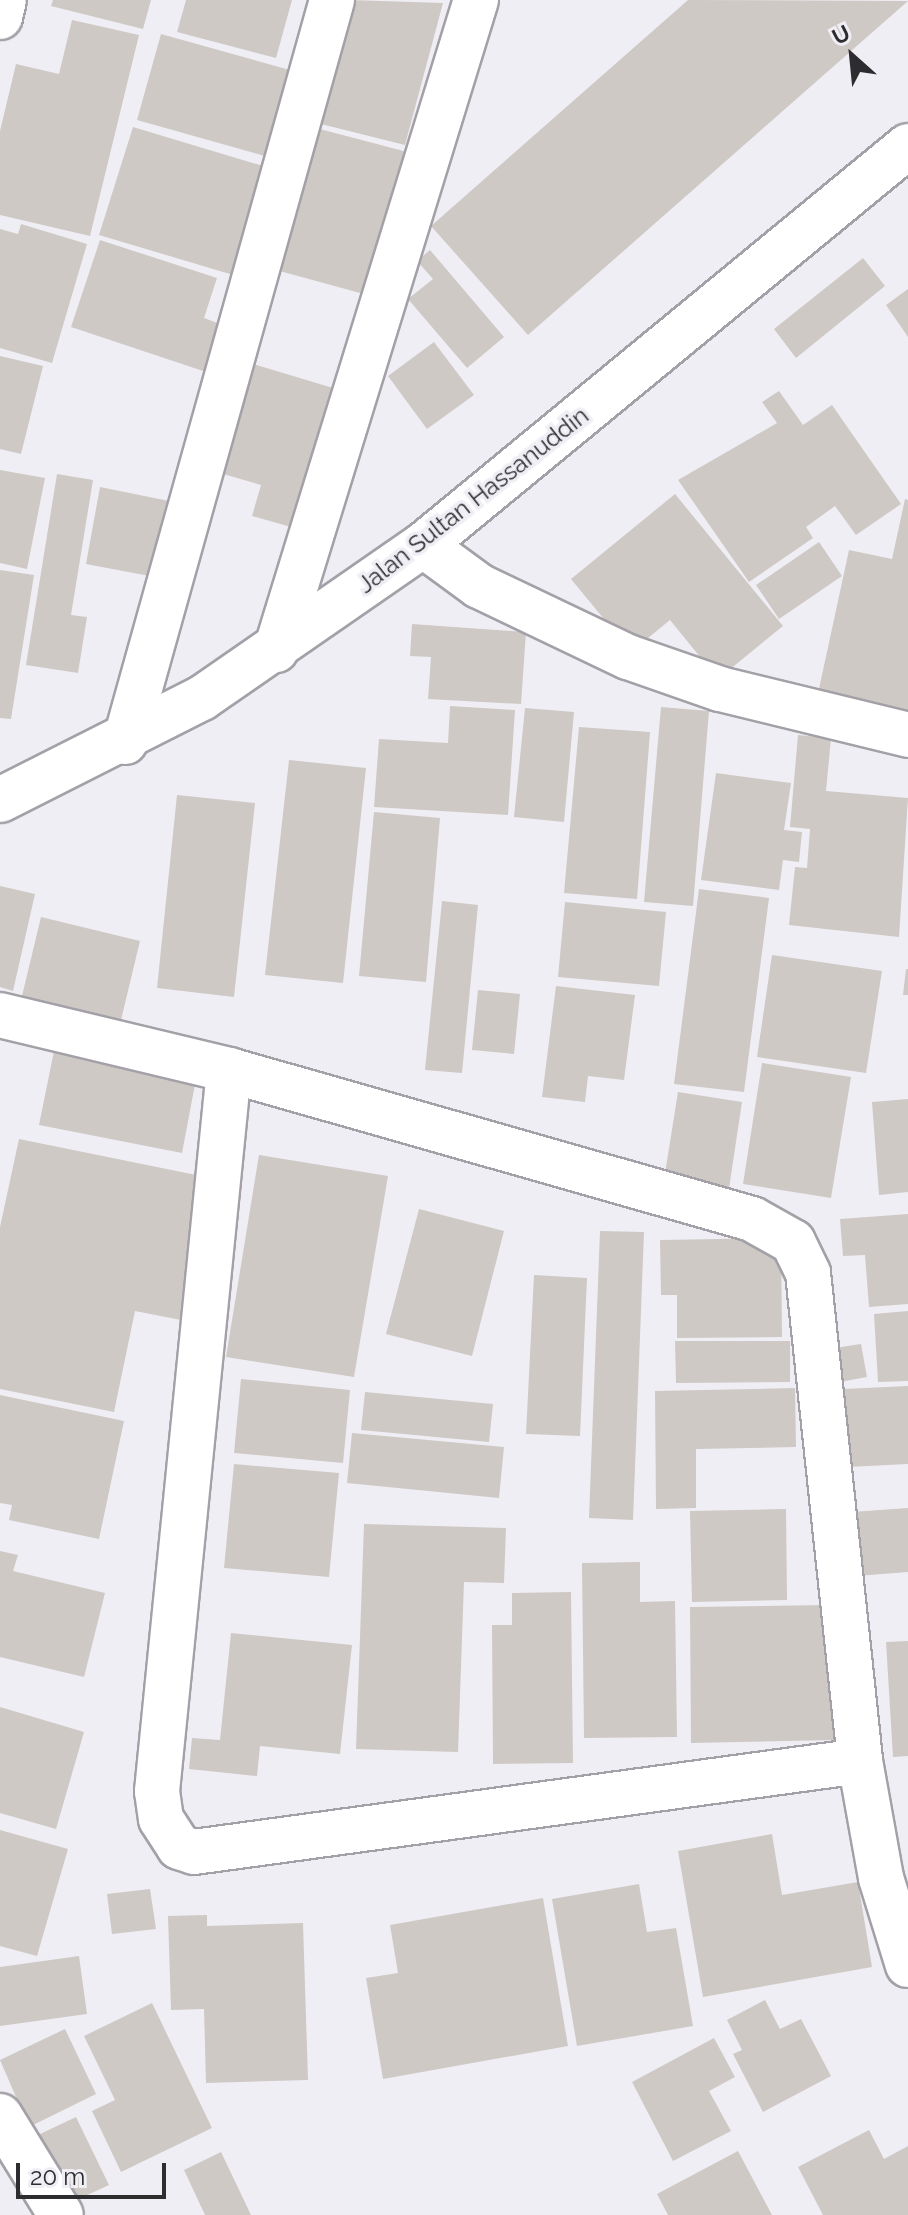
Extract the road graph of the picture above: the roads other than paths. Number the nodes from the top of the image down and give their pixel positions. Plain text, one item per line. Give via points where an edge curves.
1 (4, 0) edge
2 (332, 0) edge
3 (476, 0) edge
4 (0, 17) edge
5 (908, 146) edge
6 (423, 545) junction
7 (276, 650) junction
8 (908, 735) edge
9 (125, 742) junction
10 (0, 800) edge
11 (0, 1015) edge
12 (229, 1070) junction
13 (860, 1761) junction
14 (908, 1965) edge
15 (0, 2116) edge
16 (61, 2215) edge

1 - 4 street
2 - 9 street
3 - 7 street
5 - 6 street, Jalan Sultan Hassanuddin
6 - 7 street, Jalan Sultan Hassanuddin
6 - 8 street via 479,586 628,657 720,689
7 - 9 street, Jalan Sultan Hassanuddin
9 - 10 street, Jalan Sultan Hassanuddin
11 - 12 street
12 - 13 street via 752,1219 793,1242 808,1273
12 - 13 street via 157,1791 161,1819 179,1847 194,1852
13 - 14 street via 881,1878
15 - 16 street

